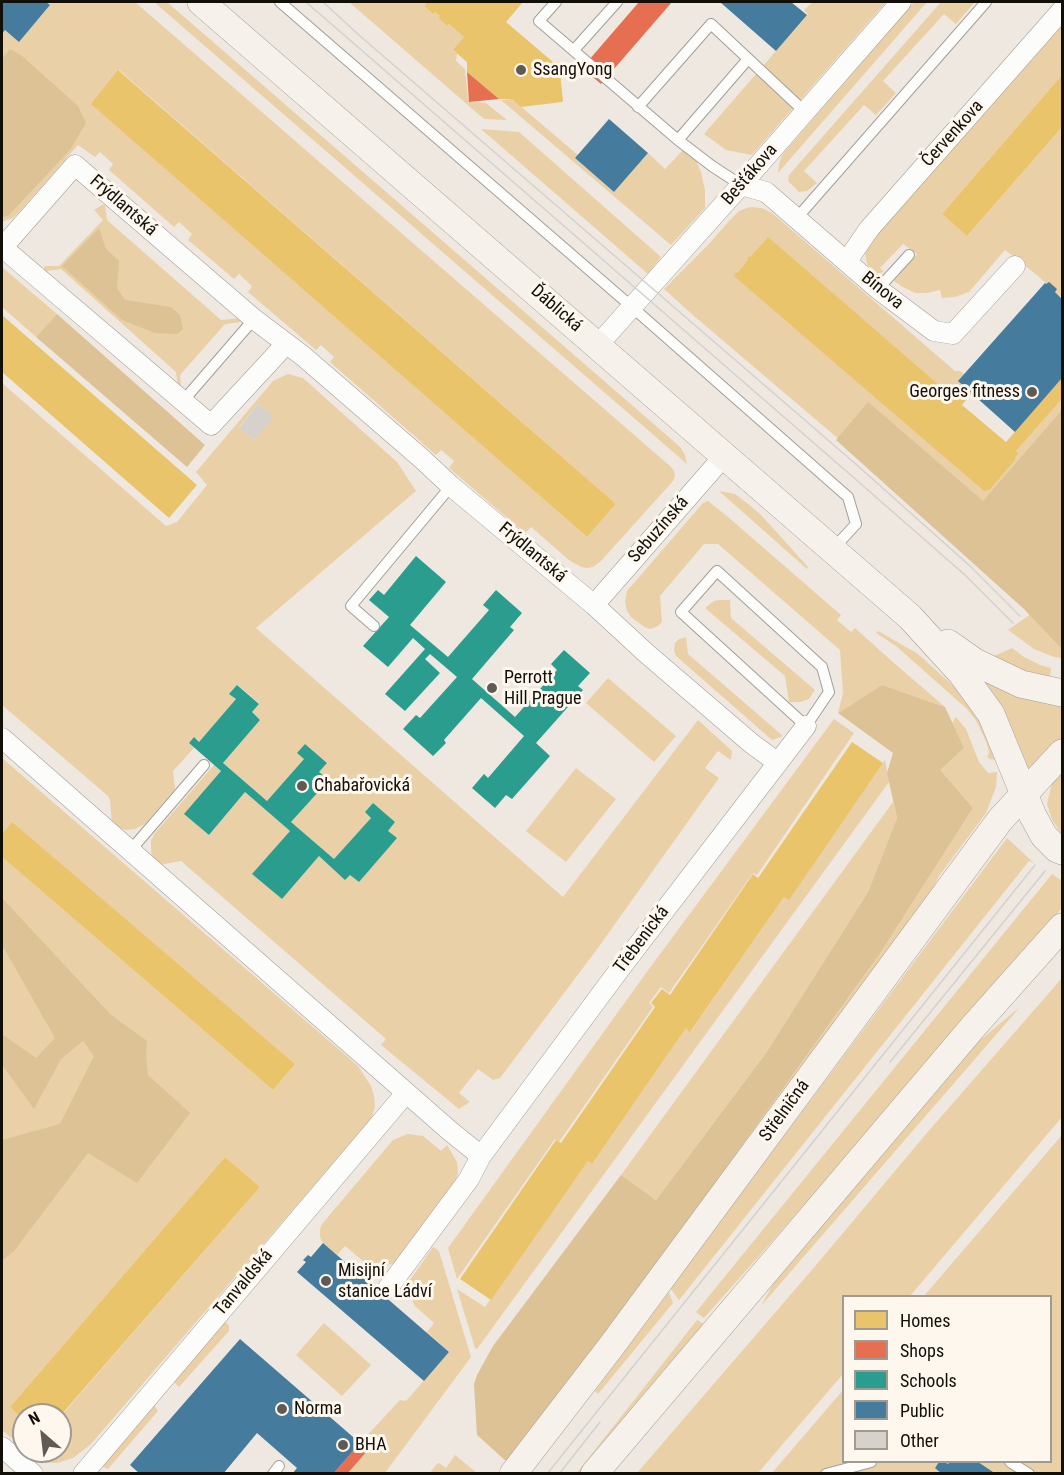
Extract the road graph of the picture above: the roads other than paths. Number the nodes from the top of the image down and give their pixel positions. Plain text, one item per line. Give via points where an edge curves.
1 (201, 2) edge
2 (280, 2) edge
3 (556, 2) edge
4 (617, 2) edge
5 (901, 2) edge
6 (986, 2) edge
7 (1062, 10) edge
8 (574, 50) junction
9 (748, 59) junction
10 (638, 107) junction
11 (805, 112) junction
12 (678, 140) junction
13 (741, 185) junction
14 (796, 219) junction
15 (2, 247) edge
16 (909, 255) dead end
17 (847, 261) junction
18 (1015, 266) dead end
19 (878, 290) junction
20 (632, 307) junction
21 (254, 319) junction
22 (286, 344) junction
23 (597, 345) junction
24 (183, 401) junction
25 (724, 456) junction
26 (451, 486) junction
27 (833, 550) junction
28 (594, 604) junction
29 (910, 617) junction
30 (374, 626) dead end
31 (1062, 693) edge
32 (806, 726) junction
33 (2, 738) edge
34 (1062, 753) edge
35 (778, 763) junction
36 (204, 765) dead end
37 (1024, 794) junction
38 (130, 851) junction
39 (1062, 851) edge
40 (1062, 927) edge
41 (406, 1093) junction
42 (481, 1156) junction
43 (388, 1288) dead end
44 (2, 1447) edge
45 (864, 1463) edge
46 (1013, 1463) edge
47 (33, 1473) edge
48 (82, 1473) edge
49 (513, 1473) edge
50 (594, 1473) edge
51 (826, 1473) edge
52 (1029, 1473) edge

1 - 23 main road, Ďáblická
2 - 20 lane
3 - 8 lane via 539,21
4 - 8 lane
5 - 11 street, Bešťákova
6 - 14 lane
7 - 17 street, Červenkova via 869,229
8 - 10 lane
9 - 10 lane via 711,24
9 - 11 lane
9 - 12 lane
10 - 12 lane
11 - 13 street, Bešťákova
12 - 13 lane
13 - 14 street, Bínova via 766,192
13 - 20 street, Bešťákova
14 - 17 street, Bínova
15 - 21 street, Frýdlantská via 75,165
15 - 24 street, Frýdlantská
16 - 19 lane
17 - 19 street, Bínova
18 - 19 street, Bínova via 953,334 934,331
20 - 23 street, Bešťákova
20 - 27 lane via 848,497 856,524
21 - 22 street, Frýdlantská
21 - 24 lane
22 - 24 street, Frýdlantská via 212,425
22 - 26 street, Frýdlantská
23 - 25 main road, Ďáblická
25 - 27 main road, Ďáblická
25 - 28 street, Sebuzínská
26 - 28 street, Frýdlantská
26 - 30 lane via 351,606
27 - 29 main road, Ďáblická
28 - 35 street, Frýdlantská via 646,653
29 - 31 main road via 975,662 1021,684
29 - 37 main road via 962,674 991,714
32 - 32 lane via 681,612 717,571 822,667 829,692
32 - 35 street, Třebenická
33 - 38 street
34 - 37 main road, Střelničná
35 - 42 street, Třebenická
36 - 38 lane
37 - 39 main road via 1044,836
37 - 49 main road, Střelničná via 1000,820 613,1344
38 - 41 street
40 - 50 main road
41 - 42 street
41 - 48 street, Tanvaldská
42 - 43 street, Třebenická via 469,1179
44 - 47 street
45 - 51 lane
46 - 52 lane

